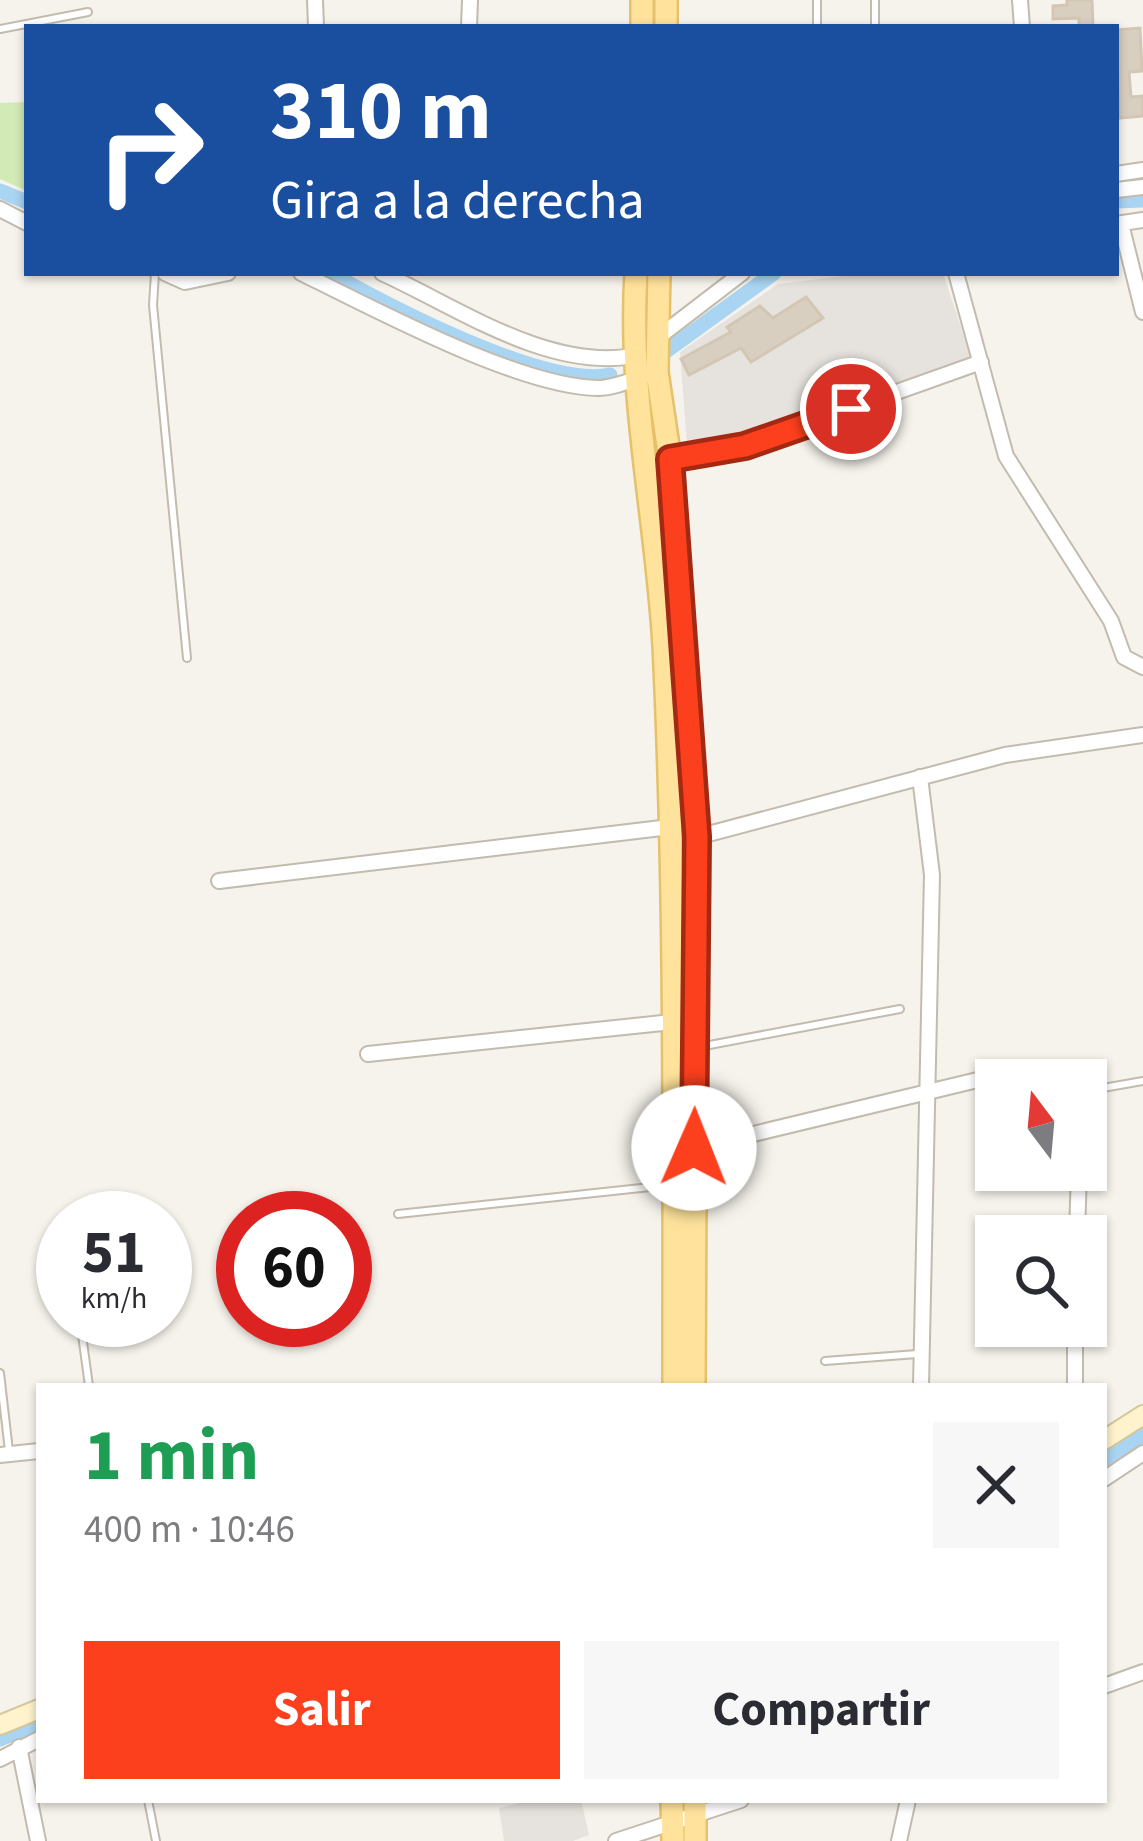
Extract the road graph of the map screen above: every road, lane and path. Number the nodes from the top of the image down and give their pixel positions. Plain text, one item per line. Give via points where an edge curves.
1 (88, 12) dead end
2 (0, 28) edge
3 (1119, 228) edge
4 (155, 276) edge
5 (171, 276) edge
6 (213, 276) edge
7 (308, 276) edge
8 (389, 276) edge
9 (636, 276) edge
10 (659, 276) edge
11 (738, 276) edge
12 (957, 276) edge
13 (1143, 313) edge
14 (656, 339) junction
15 (633, 358) junction
16 (981, 362) junction
17 (657, 372) junction
18 (670, 459) junction
19 (187, 658) dead end
20 (1143, 667) edge
21 (1143, 735) edge
22 (920, 777) junction
23 (670, 827) junction
24 (697, 837) junction
25 (219, 881) dead end
26 (900, 1009) dead end
27 (672, 1022) junction
28 (695, 1048) junction
29 (368, 1054) dead end
30 (975, 1081) edge
31 (1143, 1081) edge
32 (1107, 1087) edge
33 (924, 1093) junction
34 (694, 1148) junction
35 (671, 1185) junction
36 (398, 1214) dead end
37 (84, 1347) edge
38 (1076, 1347) edge
39 (921, 1354) junction
40 (825, 1361) dead end
41 (0, 1373) edge
42 (89, 1383) edge
43 (674, 1383) edge
44 (694, 1383) edge
45 (921, 1383) edge
46 (1076, 1383) edge
47 (1143, 1415) edge
48 (1107, 1438) edge
49 (36, 1451) edge
50 (1143, 1453) edge
51 (5, 1455) edge
52 (1107, 1477) edge
53 (1143, 1672) edge
54 (1107, 1685) edge
55 (36, 1710) edge
56 (0, 1725) edge
57 (36, 1739) edge
58 (19, 1747) junction
59 (0, 1759) edge
60 (149, 1803) edge
61 (907, 1803) edge
62 (695, 1807) edge
63 (672, 1821) edge
64 (38, 1841) edge
65 (156, 1841) edge
66 (616, 1841) edge
67 (695, 1841) edge
68 (899, 1841) edge

1 - 2 lane
3 - 13 street
4 - 19 lane
5 - 6 street
7 - 15 street via 396,322 526,371 604,388
8 - 15 street via 564,355
9 - 15 main road
10 - 14 main road
11 - 14 street
12 - 16 street
14 - 15 street
14 - 17 main road
15 - 17 street
15 - 23 main road via 662,619
16 - 18 street via 745,446
16 - 20 street via 1006,456 1111,621 1124,657
17 - 18 main road
18 - 24 main road
21 - 22 street
22 - 24 street
22 - 33 street via 932,875
23 - 25 street
23 - 27 main road
24 - 28 main road
26 - 28 lane
27 - 29 street
27 - 35 main road
28 - 34 main road
30 - 33 street
31 - 32 lane
33 - 34 street
33 - 39 street
34 - 44 main road
35 - 36 lane
35 - 43 main road
37 - 42 lane
38 - 46 street
39 - 40 lane
39 - 45 street
41 - 51 lane
47 - 48 street
49 - 51 street
50 - 52 street
53 - 54 street
55 - 56 street
57 - 58 street
58 - 59 street
58 - 64 street
60 - 65 lane
61 - 68 street
62 - 63 street
62 - 67 main road
63 - 66 street

